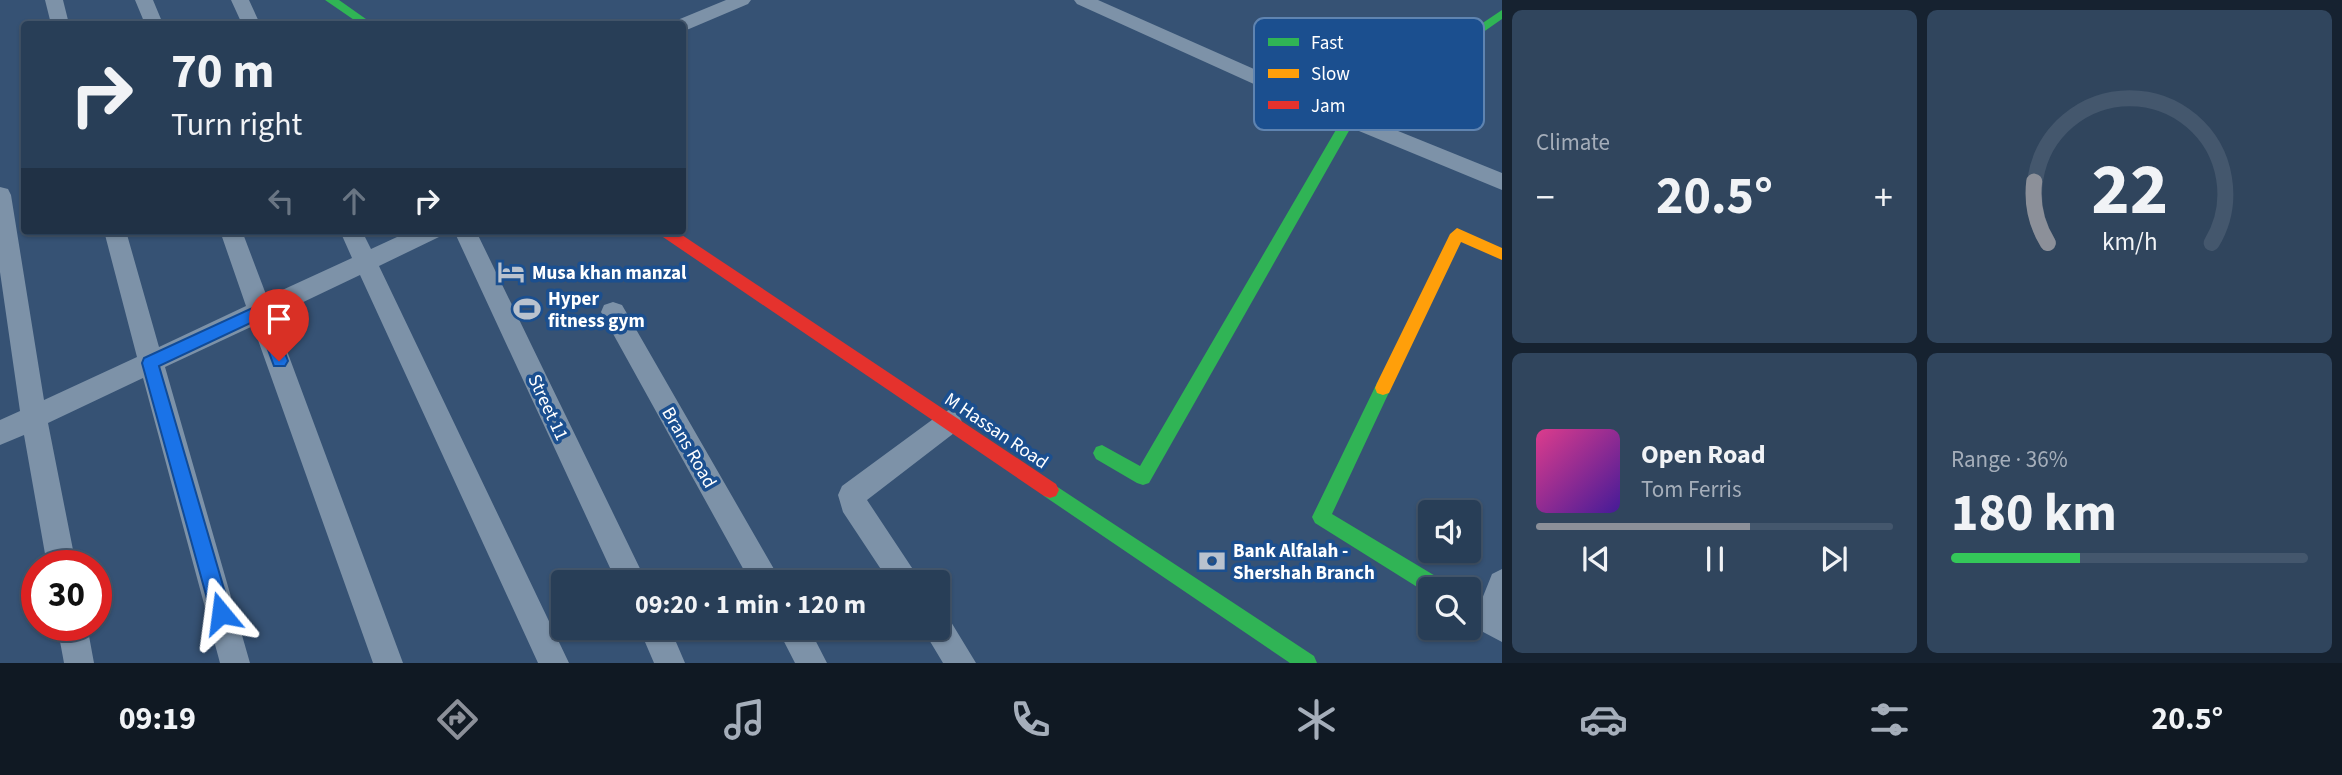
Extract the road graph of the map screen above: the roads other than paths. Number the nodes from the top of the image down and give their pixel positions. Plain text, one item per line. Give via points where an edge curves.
1 (54, 0) edge
2 (144, 0) edge
3 (240, 0) edge
4 (331, 0) edge
5 (742, 0) edge
6 (1083, 0) edge
7 (1502, 14) edge
8 (59, 21) edge
9 (152, 21) edge
10 (250, 21) edge
11 (362, 21) edge
12 (686, 23) edge
13 (1484, 26) edge
14 (1254, 76) edge
15 (1342, 130) edge
16 (1378, 130) edge
17 (1502, 182) edge
18 (0, 195) edge
19 (116, 235) edge
20 (232, 235) edge
21 (353, 235) edge
22 (423, 235) edge
23 (467, 235) edge
24 (670, 235) edge
25 (1502, 254) edge
26 (366, 262) junction
27 (261, 311) junction
28 (613, 312) dead end
29 (150, 363) junction
30 (34, 418) junction
31 (949, 422) junction
32 (0, 433) edge
33 (1102, 453) dead end
34 (58, 550) edge
35 (626, 570) edge
36 (760, 570) edge
37 (898, 570) edge
38 (1419, 577) edge
39 (1502, 584) edge
40 (1487, 618) edge
41 (659, 640) edge
42 (799, 640) edge
43 (945, 640) edge
44 (75, 641) edge
45 (79, 663) edge
46 (235, 663) edge
47 (388, 663) edge
48 (554, 663) edge
49 (670, 663) edge
50 (812, 663) edge
51 (961, 663) edge
52 (1307, 663) edge

1 - 8 street
2 - 9 street
3 - 10 street
4 - 11 street
5 - 12 street
6 - 14 street
7 - 13 street
15 - 33 street via 1143,477
16 - 17 street
18 - 30 street
19 - 29 street
20 - 27 street
21 - 26 street
22 - 26 street
23 - 35 street, Street 11
24 - 31 street, M Hassan Road
25 - 38 street via 1457,233 1321,517
26 - 27 street
26 - 48 street
27 - 29 street
27 - 47 street
28 - 36 street, Brans Road
29 - 30 street
29 - 46 street
30 - 32 street
30 - 34 street
31 - 37 street via 852,495
31 - 52 street, M Hassan Road
39 - 40 street
41 - 49 street
42 - 50 street
43 - 51 street
44 - 45 street

